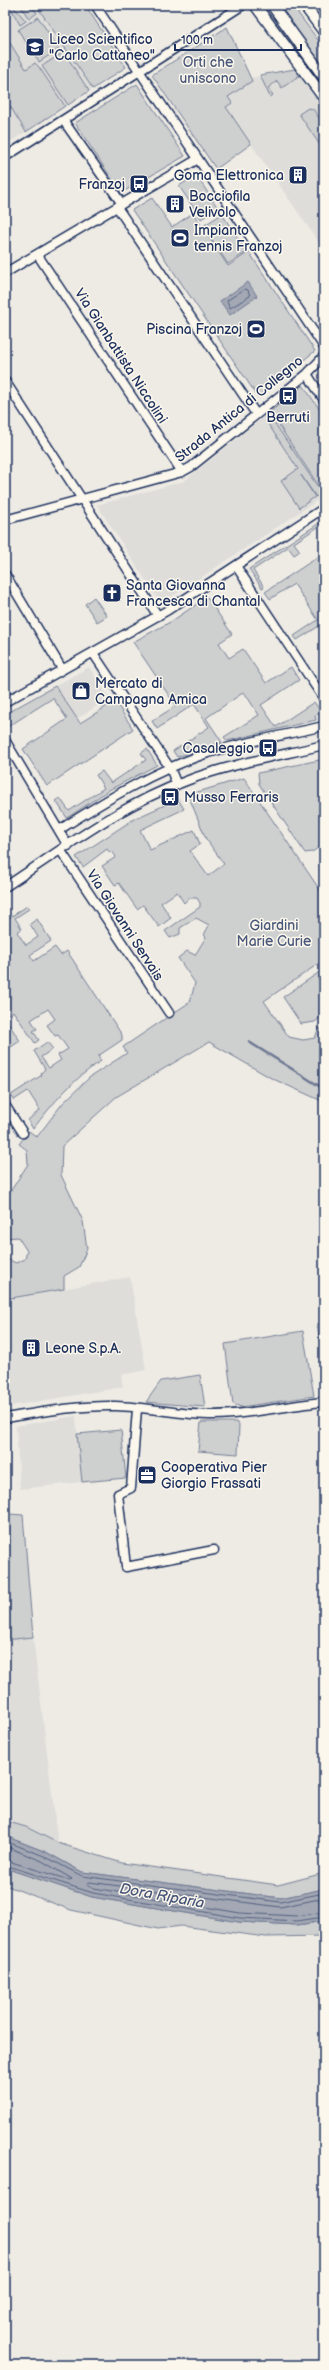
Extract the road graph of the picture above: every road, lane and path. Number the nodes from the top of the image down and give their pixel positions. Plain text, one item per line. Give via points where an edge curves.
1 (95, 5) edge
2 (243, 5) edge
3 (255, 5) edge
4 (272, 5) edge
5 (304, 5) edge
6 (324, 32) edge
7 (139, 71) junction
8 (324, 77) edge
9 (324, 98) edge
10 (63, 120) junction
11 (5, 157) edge
12 (198, 159) junction
13 (119, 205) junction
14 (37, 254) junction
15 (5, 273) edge
16 (324, 347) edge
17 (324, 356) edge
18 (306, 374) junction
19 (5, 381) edge
20 (324, 400) edge
21 (256, 414) junction
22 (182, 472) junction
23 (81, 499) junction
24 (324, 508) edge
25 (5, 520) edge
26 (236, 566) junction
27 (5, 574) edge
28 (158, 616) junction
29 (92, 652) junction
30 (62, 669) junction
31 (324, 698) edge
32 (5, 702) edge
33 (324, 726) edge
34 (5, 740) edge
35 (324, 745) edge
36 (170, 768) junction
37 (177, 785) junction
38 (59, 830) junction
39 (68, 846) junction
40 (61, 851) junction
41 (5, 887) edge
42 (168, 1013) dead end
43 (5, 1106) edge
44 (23, 1133) dead end
45 (324, 1402) edge
46 (137, 1409) junction
47 (5, 1418) edge
48 (214, 1550) dead end

1 - 7 street
2 - 7 street
3 - 9 main road
4 - 8 main road
5 - 6 main road
7 - 10 street
7 - 12 street
10 - 11 street
10 - 13 street
12 - 13 street
12 - 16 street
13 - 14 street
13 - 21 street
14 - 15 street
14 - 22 street, Via Gianbattista Niccolini
17 - 18 street, Strada Antica di Collegno
18 - 20 street
18 - 21 street, Strada Antica di Collegno
19 - 23 street
21 - 22 street, Strada Antica di Collegno
22 - 23 street, Strada Antica di Collegno
23 - 25 street, Strada Antica di Collegno
23 - 28 street
24 - 26 street
26 - 28 street
26 - 31 street
27 - 30 street
28 - 29 street
29 - 30 street
29 - 36 street
30 - 32 street
33 - 36 street via 220,750
34 - 38 street
35 - 37 street via 223,768
36 - 37 street
36 - 38 street via 110,797
37 - 39 street via 121,812
38 - 39 street
39 - 40 street
40 - 41 street
40 - 42 street, Via Giovanni Servais
43 - 44 street
45 - 46 street via 225,1415
46 - 47 street via 117,1406 63,1409
46 - 48 street via 131,1488 118,1494 126,1567

